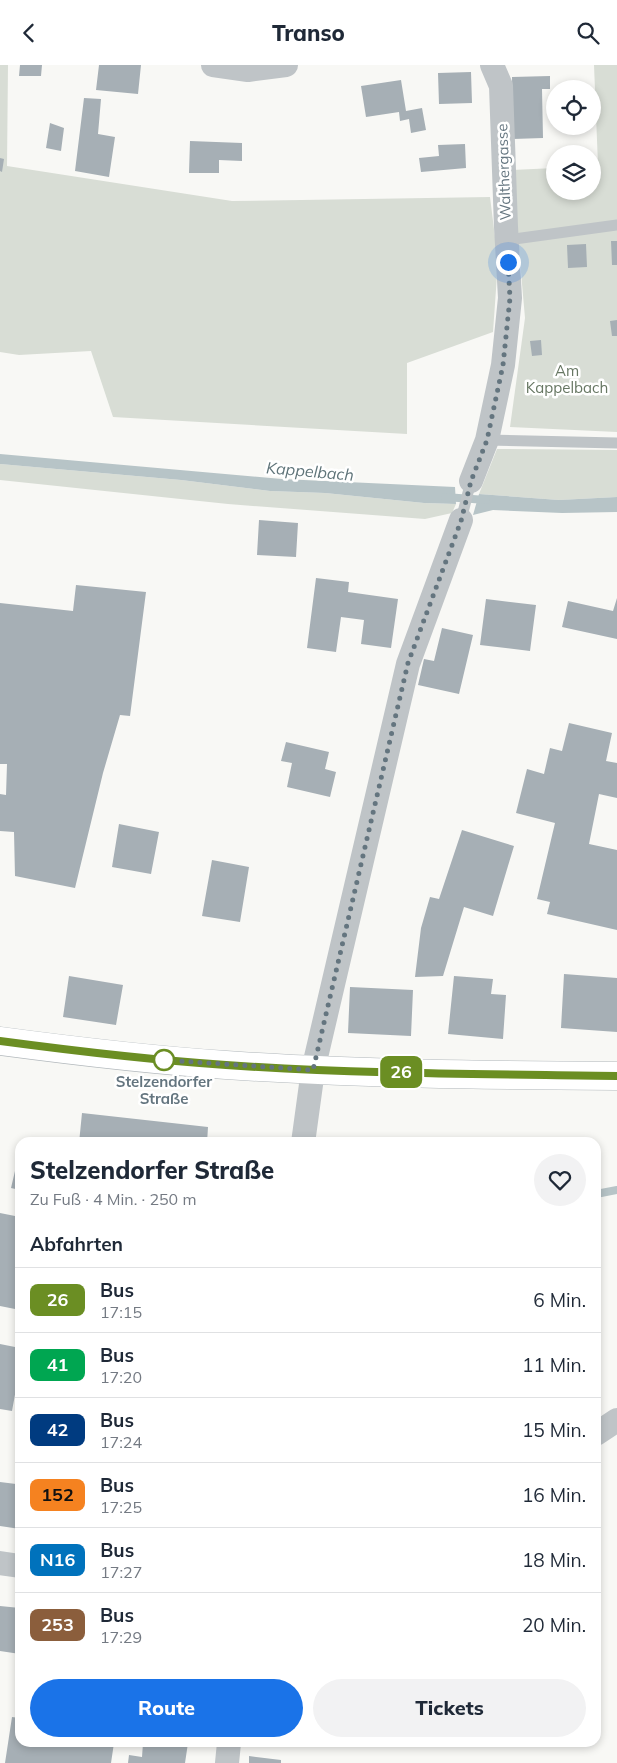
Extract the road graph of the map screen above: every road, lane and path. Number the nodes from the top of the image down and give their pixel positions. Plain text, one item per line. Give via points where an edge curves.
1 (213, 65) edge
2 (286, 65) edge
3 (497, 76) edge
4 (617, 225) edge
5 (507, 240) junction
6 (487, 440) junction
7 (617, 443) edge
8 (471, 481) joint
9 (461, 521) joint
10 (0, 1041) edge
11 (313, 1070) junction
12 (617, 1076) edge
13 (304, 1137) edge
14 (617, 1420) edge
15 (601, 1430) edge
16 (0, 1563) edge
17 (15, 1565) edge
18 (229, 1747) edge
19 (227, 1763) edge

1 - 2 street via 248,70
3 - 5 street, Walthergasse
4 - 5 lane
5 - 6 street, Walthergasse via 510,298 503,365
6 - 7 lane
6 - 8 street, Walthergasse
8 - 9 lane, Walthergasse
9 - 11 street, Walthergasse via 408,663
10 - 11 main road via 83,1052
11 - 12 main road
11 - 13 street, Walthergasse
14 - 15 street
16 - 17 street
18 - 19 street

